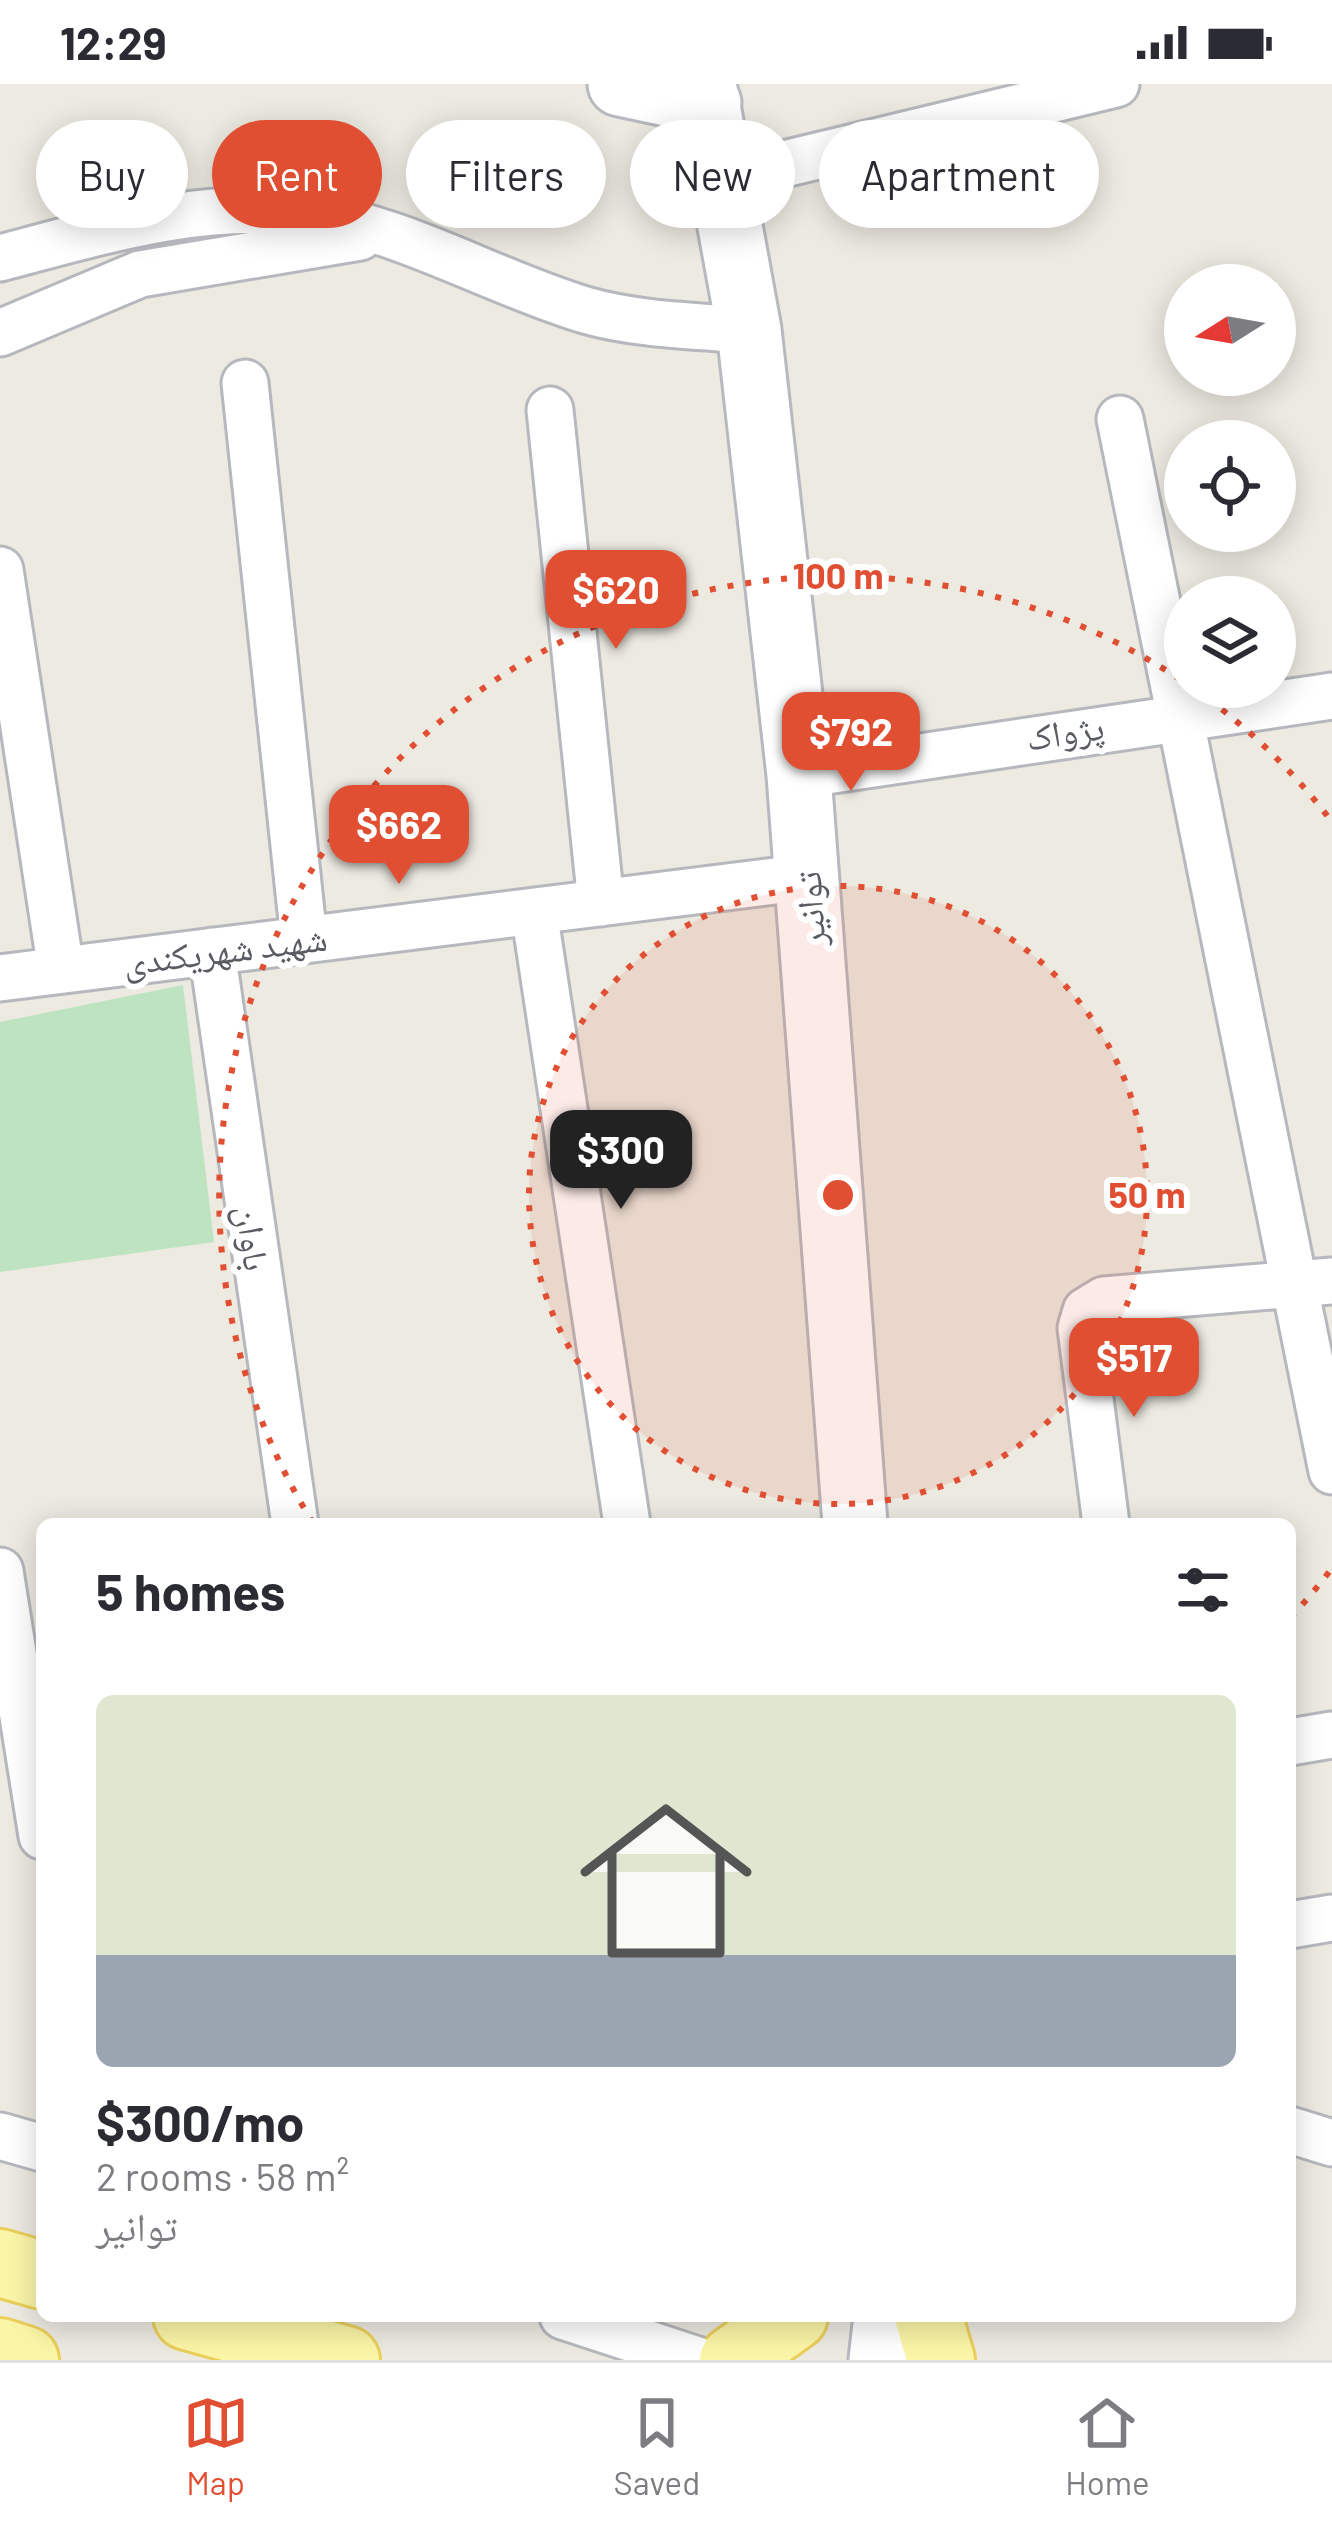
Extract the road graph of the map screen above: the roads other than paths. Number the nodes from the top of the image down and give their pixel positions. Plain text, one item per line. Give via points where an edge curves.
1 (620, 84) edge
2 (1116, 84) edge
3 (707, 93) edge
4 (795, 161) edge
5 (731, 228) edge
6 (392, 232) junction
7 (0, 258) edge
8 (749, 330) junction
9 (0, 333) edge
10 (245, 383) dead end
11 (550, 410) dead end
12 (1120, 419) dead end
13 (0, 570) edge
14 (1332, 696) edge
15 (1180, 714) junction
16 (800, 775) junction
17 (807, 877) junction
18 (601, 903) junction
19 (534, 911) junction
20 (304, 940) junction
21 (212, 951) junction
22 (61, 970) junction
23 (0, 978) edge
24 (1313, 1283) edge
25 (1332, 1471) edge
26 (294, 1518) edge
27 (626, 1518) edge
28 (855, 1518) edge
29 (1105, 1518) edge
30 (0, 1571) edge
31 (1332, 1735) edge
32 (1296, 1741) edge
33 (36, 1798) edge
34 (1332, 1918) edge
35 (1296, 1924) edge
36 (1296, 2132) edge
37 (0, 2136) edge
38 (1332, 2143) edge
39 (36, 2146) edge
40 (0, 2263) edge
41 (36, 2273) edge
42 (209, 2322) edge
43 (605, 2322) edge
44 (885, 2322) edge
45 (930, 2322) edge
46 (742, 2341) edge
47 (0, 2352) edge
48 (25, 2360) edge
49 (346, 2360) edge
50 (881, 2360) edge
51 (940, 2360) edge

1 - 3 street
2 - 4 street
5 - 8 street, توانیر
6 - 7 street via 304,214 214,214 147,220
6 - 8 street via 588,311
6 - 9 street via 140,274
8 - 16 street, توانیر
10 - 20 street
11 - 18 street
12 - 15 street
13 - 22 street
14 - 15 street, پژواک
15 - 16 street, پژواک
15 - 24 street
16 - 17 street, توانیر
17 - 18 street, شهید شهریکندی
17 - 28 street, توانیر
18 - 19 street, شهید شهریکندی
19 - 20 street, شهید شهریکندی
19 - 27 street
20 - 21 street, شهید شهریکندی
21 - 22 street, شهید شهریکندی
21 - 26 street, باوان
22 - 23 street, شهید شهریکندی
24 - 25 street
24 - 29 street via 1105,1300 1086,1311 1081,1328
30 - 33 street
31 - 32 street
34 - 35 street
36 - 38 street
37 - 39 street
40 - 41 main road
42 - 49 main road
43 - 46 street
44 - 50 street
45 - 51 main road
47 - 48 main road

